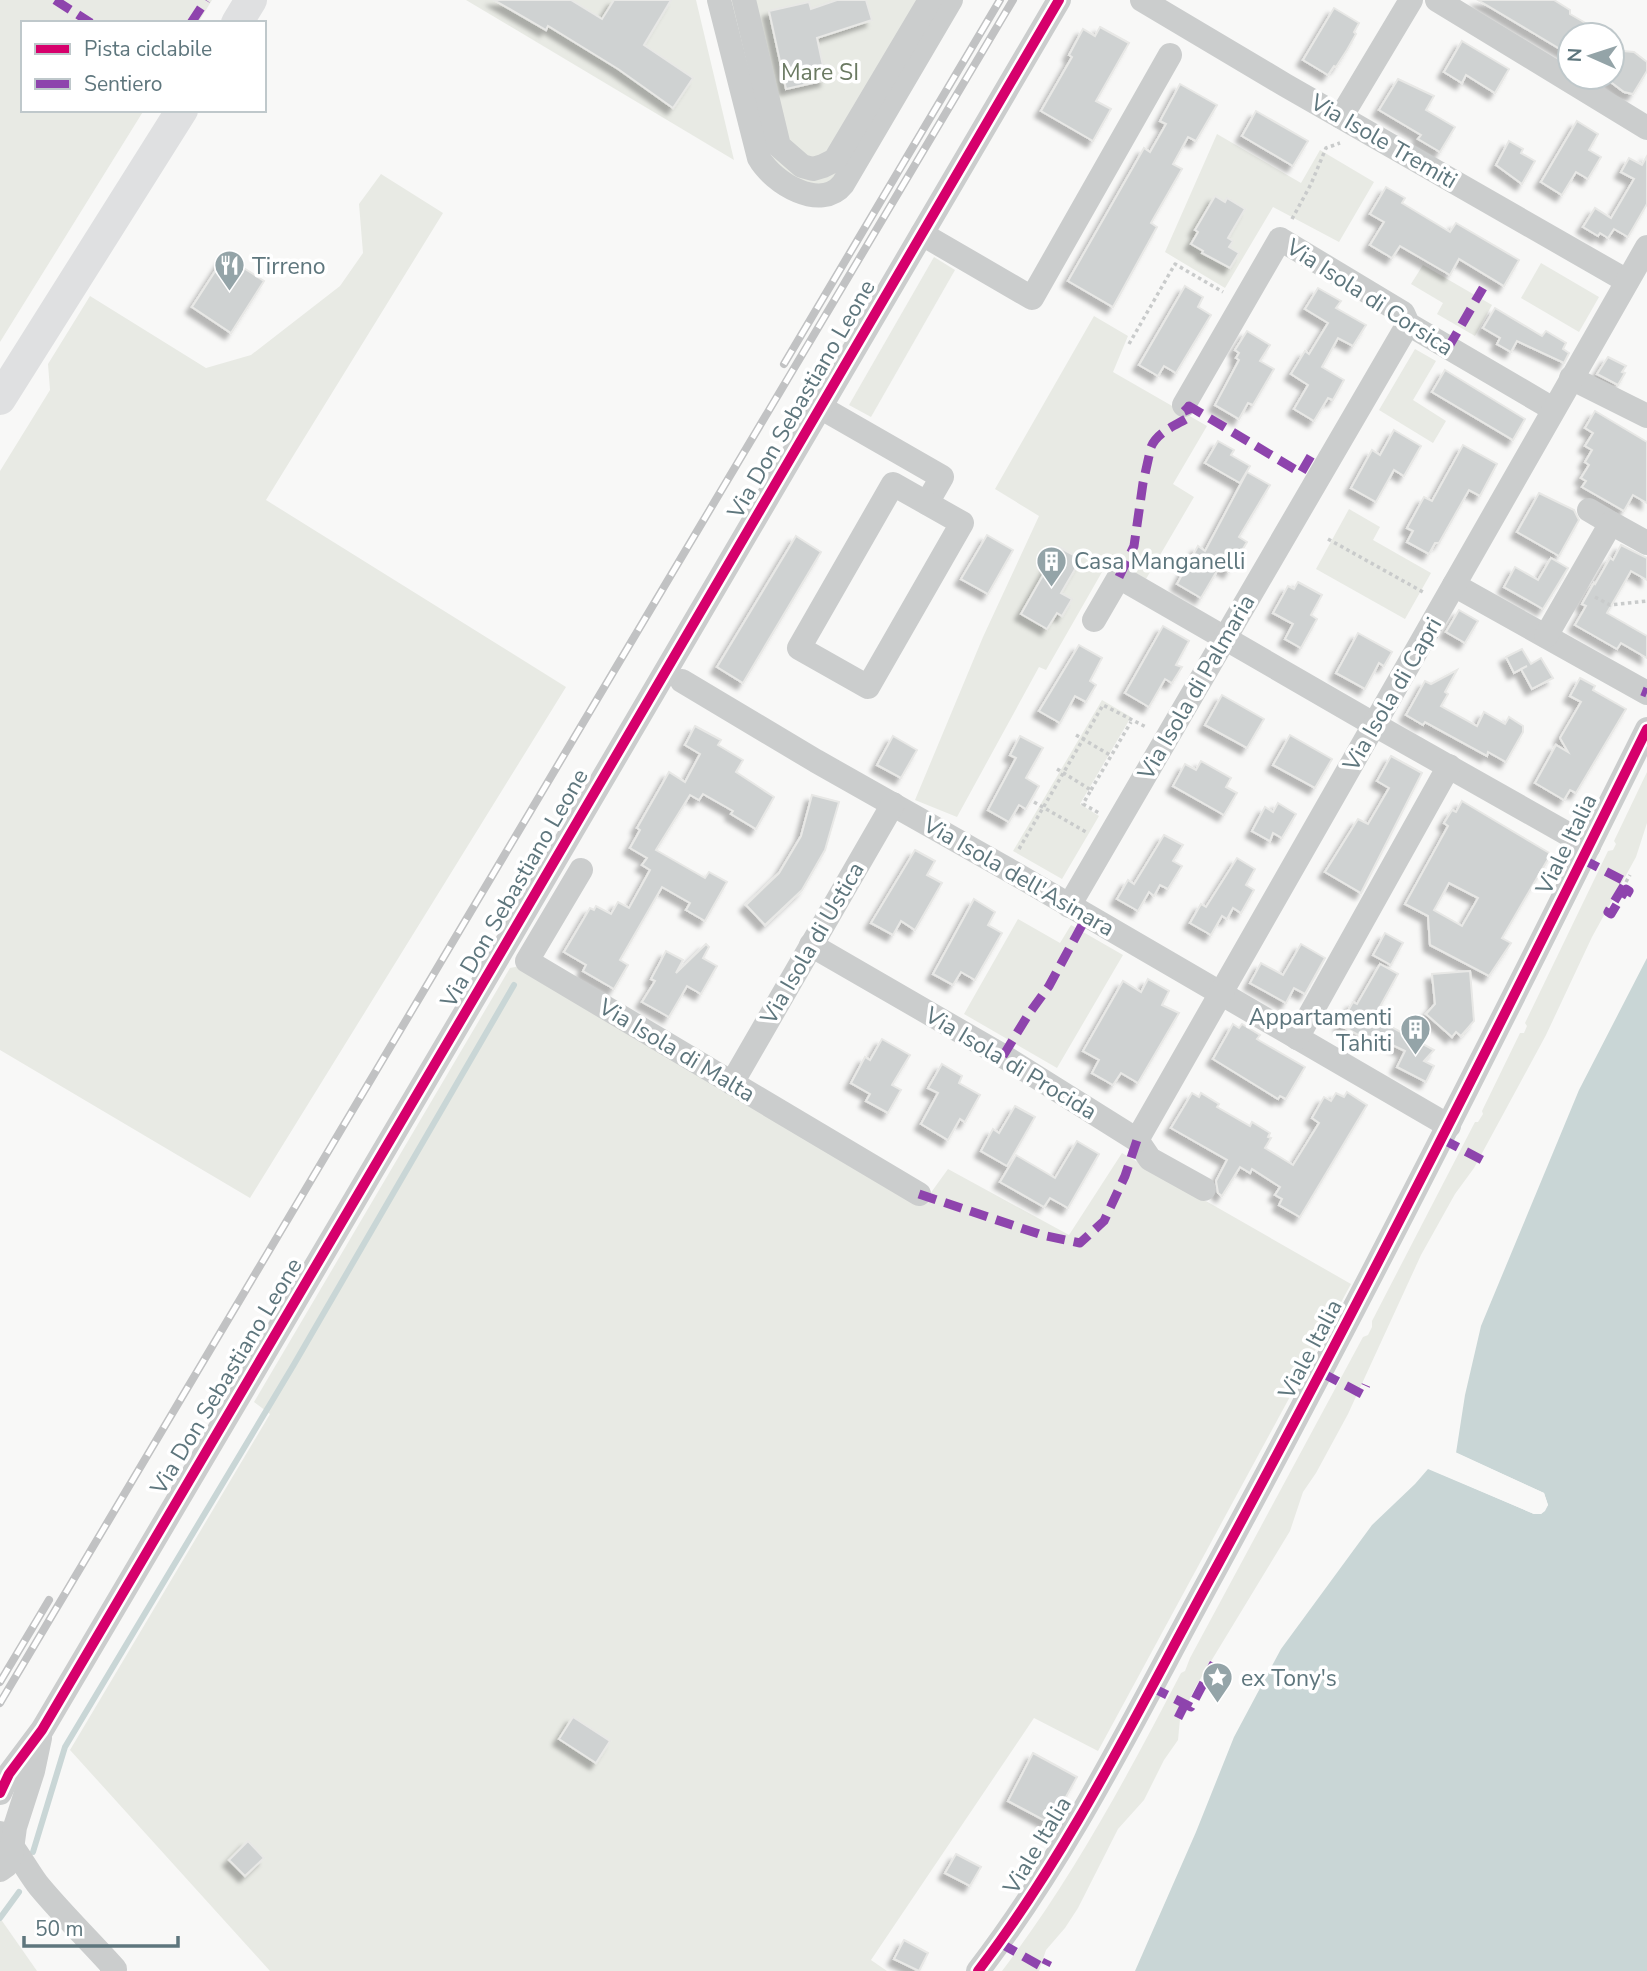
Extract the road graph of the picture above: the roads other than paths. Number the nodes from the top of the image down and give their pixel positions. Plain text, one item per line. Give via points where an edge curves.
1 (251, 0) edge
2 (719, 0) edge
3 (744, 0) edge
4 (930, 0) edge
5 (951, 0) edge
6 (1059, 0) edge
7 (1142, 0) edge
8 (1411, 0) edge
9 (1437, 0) edge
10 (238, 21) edge
11 (1170, 55) dead end
12 (181, 112) edge
13 (1341, 117) junction
14 (1647, 128) edge
15 (922, 234) junction
16 (1647, 247) edge
17 (1627, 281) junction
18 (1408, 324) junction
19 (1571, 379) junction
20 (0, 400) edge
21 (1184, 405) dead end
22 (820, 407) junction
23 (1553, 409) junction
24 (1647, 416) edge
25 (927, 503) junction
26 (1589, 510) dead end
27 (1611, 523) junction
28 (1647, 543) edge
29 (1454, 585) junction
30 (1094, 620) dead end
31 (1546, 636) junction
32 (1224, 638) junction
33 (682, 681) dead end
34 (1645, 692) edge
35 (1374, 725) junction
36 (1647, 729) edge
37 (1449, 766) junction
38 (892, 804) junction
39 (1589, 846) junction
40 (581, 870) dead end
41 (1069, 906) junction
42 (811, 945) junction
43 (1221, 993) junction
44 (1297, 1038) junction
45 (732, 1083) junction
46 (1448, 1126) junction
47 (1137, 1140) junction
48 (1204, 1189) dead end
49 (919, 1194) dead end
50 (42, 1730) junction
51 (0, 1793) edge
52 (6, 1840) edge
53 (0, 1871) edge
54 (39, 1886) junction
55 (112, 1971) edge
56 (978, 1971) edge

1 - 10 main road
2 - 5 street via 759,158 778,177 816,196 833,194 843,184
3 - 4 street via 779,146 802,166 813,169 835,160
6 - 15 street, Via Don Sebastiano Leone
7 - 13 street, Via Isole Tremiti
8 - 13 street
9 - 14 street
11 - 15 street via 1032,298
12 - 20 main road
13 - 17 street, Via Isole Tremiti
15 - 22 street, Via Don Sebastiano Leone
16 - 17 street, Via Isola di Capri
17 - 19 street, Via Isola di Capri
18 - 21 street, Via Isola di Corsica via 1403,313 1280,239
18 - 23 street, Via Isola di Corsica
18 - 32 street, Via Isola di Palmaria
19 - 23 street, Via Isola di Capri
19 - 24 street
22 - 25 street via 942,477
22 - 50 street, Via Don Sebastiano Leone
23 - 29 street, Via Isola di Capri
25 - 25 street via 893,484 799,648 868,687 962,523
26 - 27 street
27 - 28 street
27 - 31 street
29 - 31 street
29 - 35 street, Via Isola di Capri
30 - 32 street via 1119,577
31 - 34 street
32 - 35 street
32 - 41 street, Via Isola di Palmaria
33 - 38 street, Via Isola dell'Asinara
35 - 37 street
35 - 43 street, Via Isola di Capri
36 - 39 street, Viale Italia
37 - 39 street
37 - 44 street
38 - 41 street, Via Isola dell'Asinara
38 - 42 street, Via Isola di Ustica
39 - 46 street, Viale Italia
40 - 45 street, Via Isola di Malta via 527,961
41 - 43 street, Via Isola dell'Asinara
42 - 45 street, Via Isola di Ustica
42 - 47 street, Via Isola di Procida
43 - 44 street, Via Isola dell'Asinara
43 - 47 street, Via Isola di Capri
44 - 46 street, Via Isola dell'Asinara
45 - 49 street, Via Isola di Malta
46 - 56 street, Viale Italia via 1322,1373 1086,1806 1044,1878
47 - 48 street, Via Isola di Procida via 1150,1159
50 - 51 street, Via Don Sebastiano Leone
50 - 52 street, Via Don Sebastiano Leone via 15,1827
52 - 53 street, Via Don Sebastiano Leone via 10,1861
52 - 54 street
53 - 54 street
54 - 55 street via 115,1969

